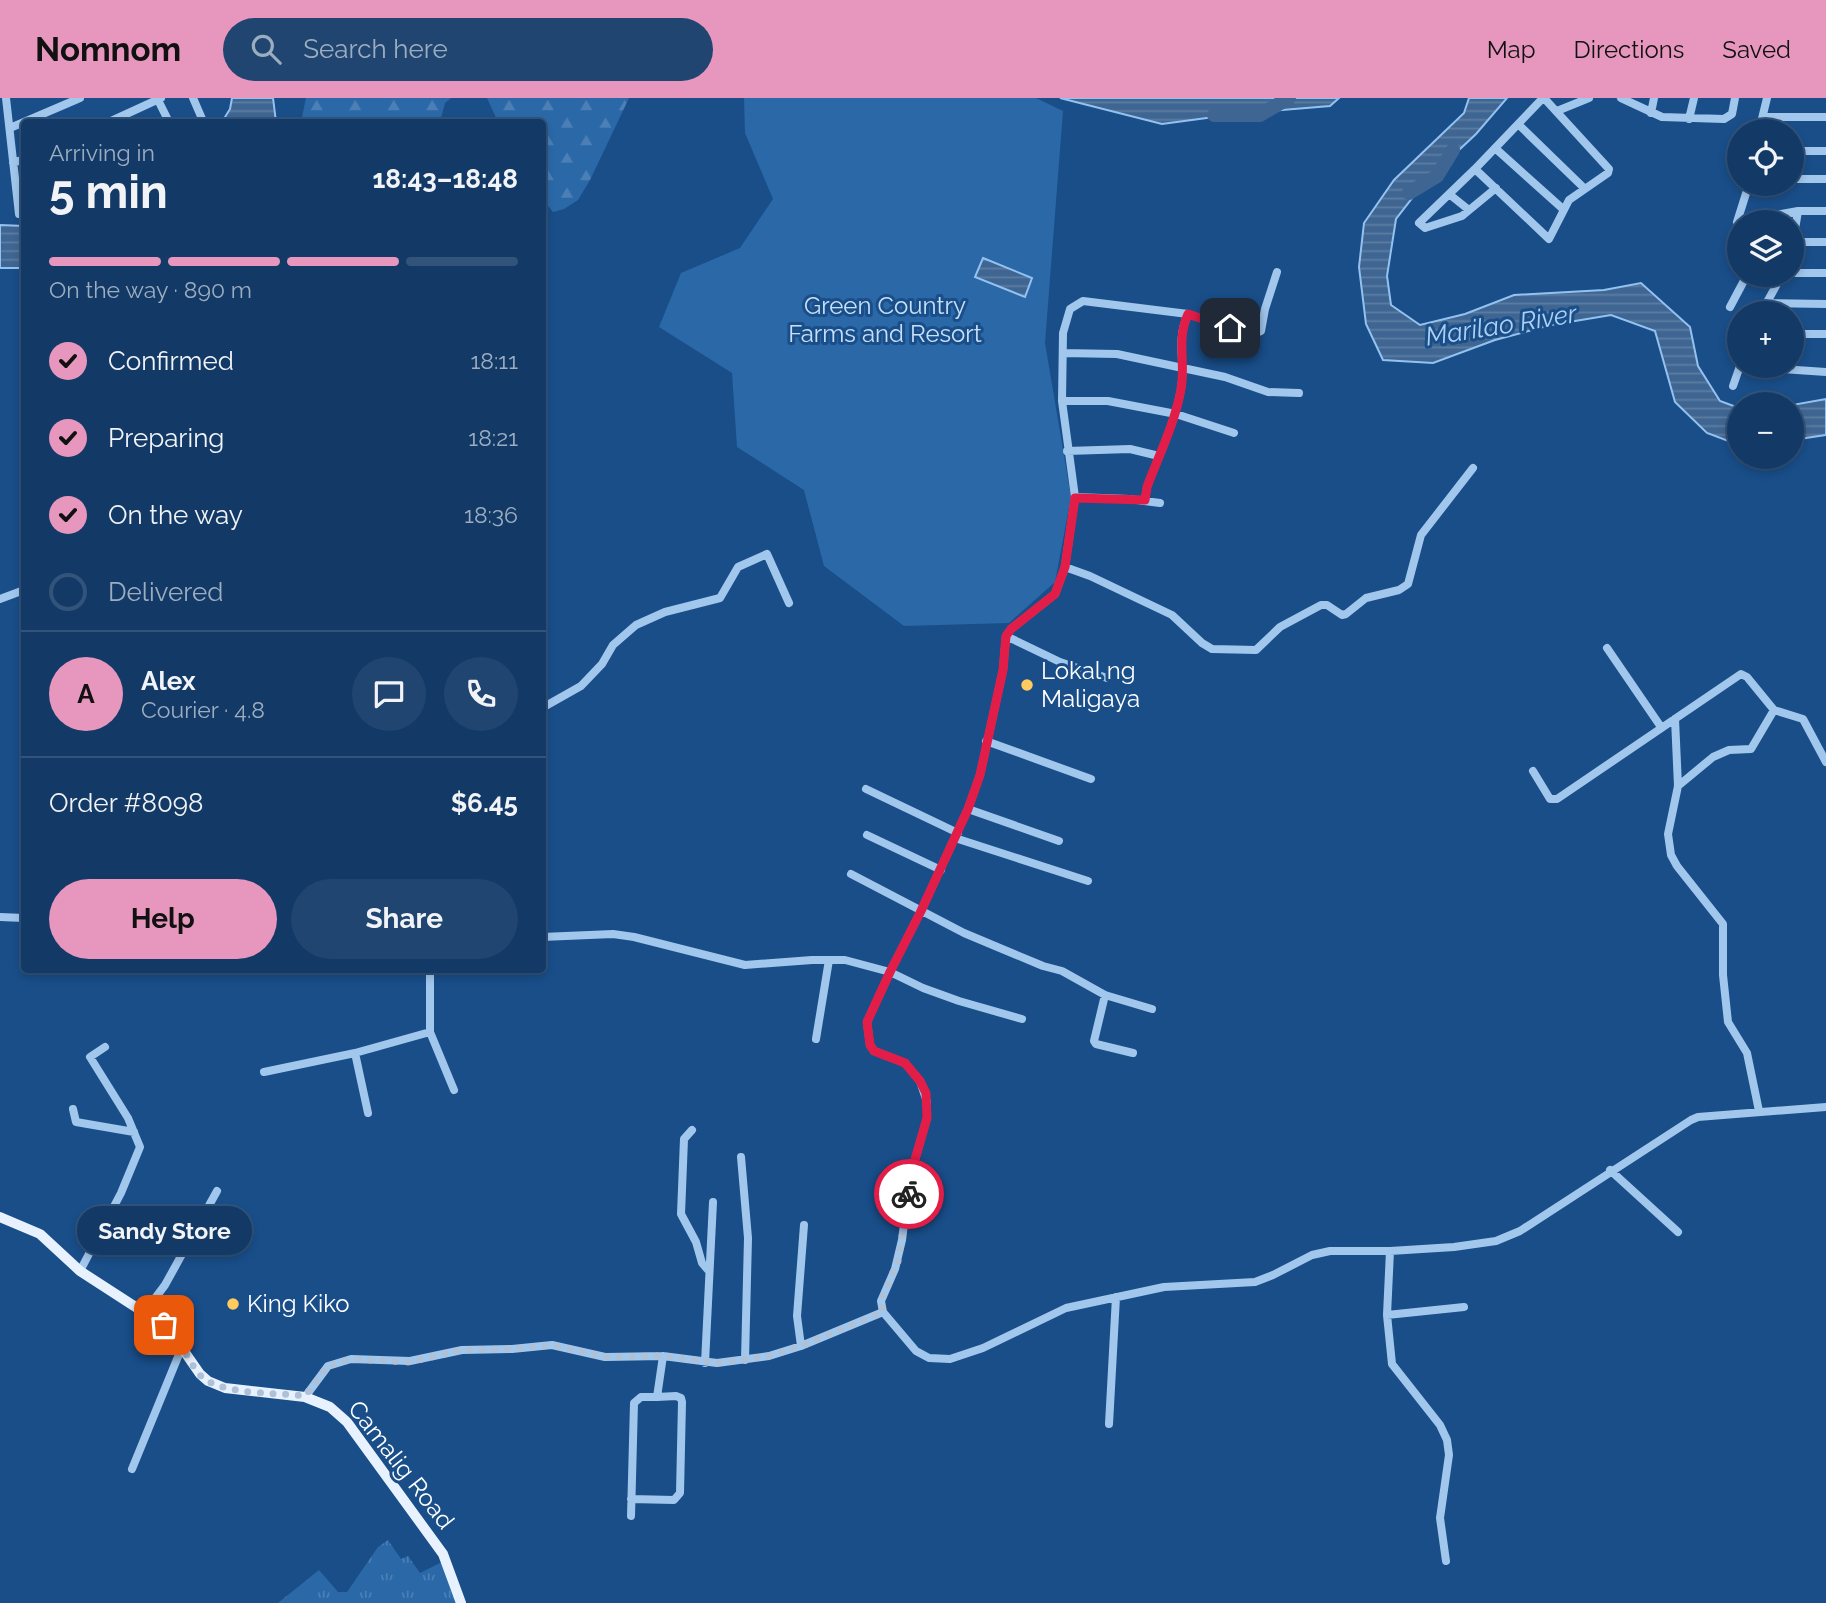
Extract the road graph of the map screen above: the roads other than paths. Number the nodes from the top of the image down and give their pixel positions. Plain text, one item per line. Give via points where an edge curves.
1 (6, 98) edge
2 (80, 98) edge
3 (193, 98) edge
4 (1544, 98) edge
5 (1588, 98) edge
6 (1621, 98) edge
7 (1654, 98) edge
8 (1693, 98) edge
9 (1735, 98) edge
10 (1767, 98) edge
11 (159, 99) edge
12 (1557, 111) junction
13 (129, 113) junction
14 (1651, 113) junction
15 (1763, 117) joint
16 (1826, 117) edge
17 (31, 119) edge
18 (116, 119) edge
19 (132, 119) edge
20 (168, 119) edge
21 (202, 119) edge
22 (1689, 119) junction
23 (21, 123) edge
24 (1518, 124) junction
25 (10, 128) junction
26 (1495, 148) junction
27 (1804, 151) edge
28 (1826, 151) edge
29 (21, 160) edge
30 (13, 163) junction
31 (1475, 169) junction
32 (1804, 179) edge
33 (1826, 179) edge
34 (1496, 188) junction
35 (1584, 188) junction
36 (1449, 194) junction
37 (1563, 209) junction
38 (1469, 210) junction
39 (1804, 211) edge
40 (1826, 211) edge
41 (19, 214) dead end
42 (1826, 242) edge
43 (1804, 244) edge
44 (1278, 272) dead end
45 (1804, 273) edge
46 (1826, 273) edge
47 (1804, 304) edge
48 (1826, 304) edge
49 (1188, 314) junction
50 (1804, 334) edge
51 (1826, 334) edge
52 (1063, 353) junction
53 (1181, 368) junction
54 (1804, 370) edge
55 (1826, 372) edge
56 (1736, 378) edge
57 (1733, 386) dead end
58 (1299, 393) dead end
59 (1062, 401) junction
60 (1176, 415) junction
61 (1234, 433) dead end
62 (1067, 451) junction
63 (1159, 456) junction
64 (1473, 468) dead end
65 (1075, 498) junction
66 (1145, 500) junction
67 (1160, 503) dead end
68 (1065, 567) junction
69 (21, 591) edge
70 (0, 599) edge
71 (789, 603) dead end
72 (1006, 636) junction
73 (1607, 648) dead end
74 (1107, 678) dead end
75 (546, 706) edge
76 (1774, 710) junction
77 (1675, 719) junction
78 (1661, 727) junction
79 (986, 741) junction
80 (1826, 762) edge
81 (1533, 771) dead end
82 (1091, 779) dead end
83 (1678, 786) junction
84 (866, 789) dead end
85 (968, 809) junction
86 (867, 835) dead end
87 (957, 836) junction
88 (1059, 841) dead end
89 (941, 870) junction
90 (851, 874) dead end
91 (1088, 881) dead end
92 (921, 911) junction
93 (0, 917) edge
94 (21, 918) edge
95 (546, 937) edge
96 (829, 960) junction
97 (890, 972) junction
98 (430, 973) edge
99 (1105, 995) junction
100 (1152, 1009) dead end
101 (1022, 1019) dead end
102 (430, 1032) junction
103 (816, 1039) dead end
104 (105, 1047) dead end
105 (1133, 1052) dead end
106 (355, 1053) junction
107 (264, 1072) dead end
108 (454, 1090) dead end
109 (1826, 1107) edge
110 (73, 1109) dead end
111 (1759, 1111) junction
112 (368, 1113) dead end
113 (692, 1130) dead end
114 (134, 1132) junction
115 (741, 1157) dead end
116 (1610, 1170) junction
117 (218, 1191) dead end
118 (713, 1202) dead end
119 (0, 1217) edge
120 (804, 1225) dead end
121 (1678, 1232) dead end
122 (1390, 1251) junction
123 (708, 1270) junction
124 (80, 1271) junction
125 (1116, 1297) junction
126 (1464, 1307) dead end
127 (883, 1312) junction
128 (144, 1313) junction
129 (1387, 1315) junction
130 (801, 1346) junction
131 (182, 1347) junction
132 (663, 1356) junction
133 (745, 1360) junction
134 (705, 1363) junction
135 (305, 1396) junction
136 (657, 1397) junction
137 (1109, 1424) dead end
138 (132, 1469) dead end
139 (631, 1499) junction
140 (631, 1516) dead end
141 (1446, 1561) dead end
142 (461, 1603) edge

1 - 25 street
2 - 17 street
3 - 21 street
4 - 12 street
4 - 24 street
5 - 12 street
6 - 14 street
7 - 14 street
8 - 22 street
9 - 22 street via 1730,117
10 - 15 street
11 - 13 street
11 - 20 street
12 - 35 street via 1608,166 1608,173
13 - 18 street
13 - 19 street
14 - 22 street
15 - 16 street
23 - 25 street
24 - 26 street
24 - 35 street
25 - 30 street
26 - 31 street
26 - 37 street
27 - 28 street
29 - 30 street
30 - 41 street
31 - 34 street
31 - 36 street
32 - 33 street
34 - 37 street via 1549,239
34 - 38 street
35 - 37 street
36 - 38 street
36 - 38 street via 1419,223 1425,228
39 - 40 street
42 - 43 street
44 - 49 street via 1257,335
45 - 46 street
47 - 48 street
49 - 52 street via 1083,301 1070,309
49 - 53 street via 1181,335
50 - 51 street
52 - 53 street via 1116,354
52 - 59 street
53 - 58 street via 1268,392
53 - 60 street
54 - 55 street
56 - 57 street
59 - 60 street via 1108,401
59 - 62 street
60 - 61 street
60 - 63 street
62 - 63 street via 1130,449
62 - 65 street
63 - 66 street
64 - 68 street via 1421,535 1412,579 1405,587 1367,598 1342,615 1321,605 1280,627 1251,651 1212,649 1172,614
65 - 66 street
65 - 68 street
66 - 67 street
68 - 72 street via 1055,594
69 - 70 street
71 - 75 street via 767,554 737,567 720,598 665,612 636,625 613,645 581,686
72 - 74 street
72 - 79 street
73 - 78 street
76 - 77 street via 1741,674
76 - 80 street via 1803,719
76 - 83 street via 1751,749 1729,750 1713,757
77 - 78 street
77 - 83 street
78 - 81 street via 1557,799 1550,799
79 - 82 street
79 - 85 street
83 - 111 street via 1668,834 1671,855 1723,924 1728,1022 1747,1053
84 - 87 street
85 - 87 street
85 - 88 street
86 - 89 street
87 - 89 street
87 - 91 street
89 - 92 street
90 - 92 street
92 - 97 street
92 - 99 street via 1043,967 1062,971
93 - 94 street
95 - 96 street via 613,934 745,965
96 - 97 street
96 - 103 street
97 - 101 street via 959,1001
97 - 127 street via 867,1022 870,1045 874,1051 905,1063 920,1081 926,1093 927,1118 910,1177 898,1261 881,1301
98 - 102 street
99 - 100 street
99 - 105 street via 1094,1041
102 - 106 street
102 - 108 street
104 - 114 street via 90,1057
106 - 107 street
106 - 112 street
109 - 111 street
110 - 114 street via 76,1122
111 - 116 street via 1690,1119
113 - 123 street via 684,1139 681,1214
114 - 124 street via 141,1147 138,1155
115 - 133 street via 748,1238
116 - 121 street
116 - 122 street via 1520,1231 1496,1241
117 - 128 street
118 - 123 street
119 - 124 main road, Camalig Road via 40,1234
120 - 130 street via 797,1316
122 - 125 street via 1330,1251 1255,1282 1164,1287
122 - 129 street
123 - 134 street
124 - 128 main road, Camalig Road
125 - 127 street via 1066,1308 950,1359 929,1358 916,1351
125 - 137 street
126 - 129 street
127 - 130 street
128 - 131 main road, Camalig Road via 168,1328
129 - 141 street via 1394,1368 1447,1440 1440,1518
130 - 133 street
131 - 135 main road, Camalig Road via 200,1374 216,1386
131 - 138 street
132 - 134 street
132 - 135 street via 605,1357 552,1345 462,1350 410,1362 351,1359 328,1366
132 - 136 street
133 - 134 street
135 - 142 main road, Camalig Road via 330,1407 347,1422 443,1554
136 - 139 street via 641,1397 634,1403
136 - 139 street via 676,1396 682,1402 680,1493 674,1500
139 - 140 street

